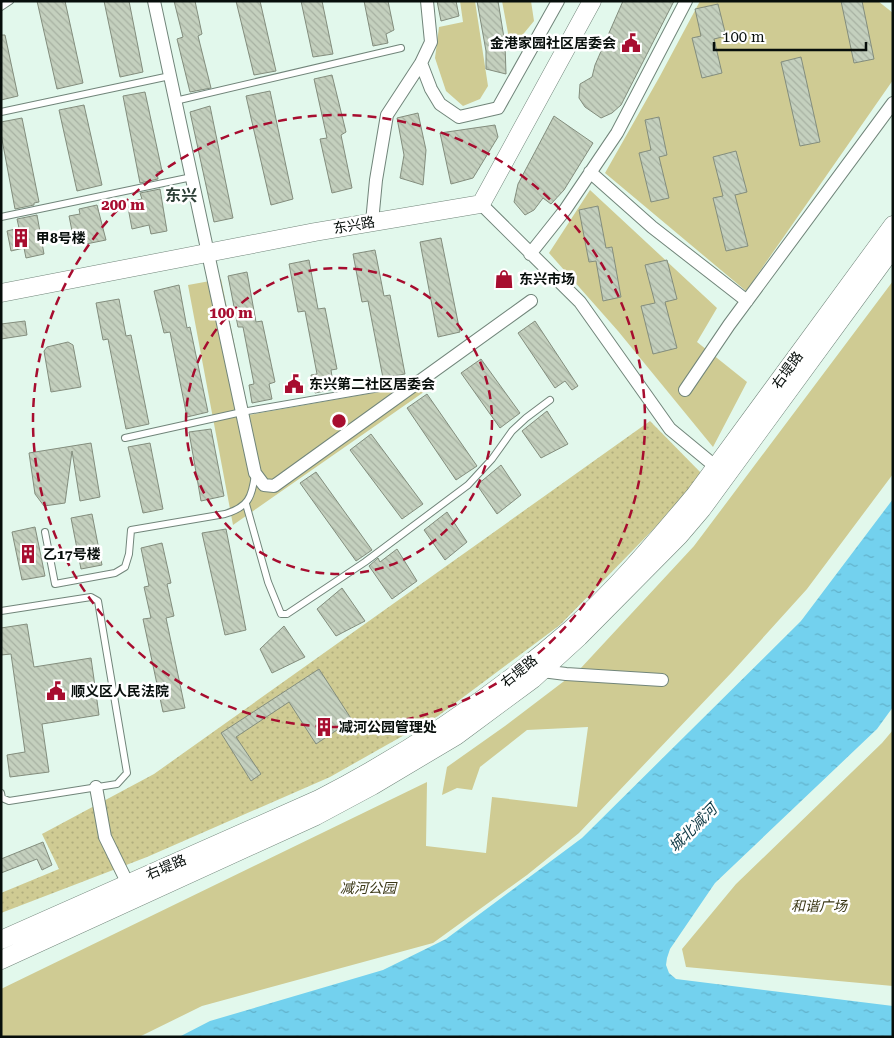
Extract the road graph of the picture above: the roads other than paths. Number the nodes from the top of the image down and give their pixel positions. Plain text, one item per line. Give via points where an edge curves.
1 (10, 1) edge
2 (154, 1) edge
3 (428, 1) edge
4 (558, 1) edge
5 (592, 1) edge
6 (686, 1) edge
7 (1, 7) edge
8 (401, 48) dead end
9 (422, 63) junction
10 (170, 76) junction
11 (175, 100) junction
12 (893, 103) edge
13 (1, 112) edge
14 (590, 172) junction
15 (192, 177) junction
16 (481, 204) junction
17 (1, 217) edge
18 (372, 222) junction
19 (893, 225) edge
20 (893, 248) edge
21 (207, 252) junction
22 (530, 254) junction
23 (1, 292) edge
24 (531, 301) dead end
25 (747, 301) junction
26 (421, 381) junction
27 (685, 390) dead end
28 (550, 400) dead end
29 (242, 412) junction
30 (125, 438) dead end
31 (716, 468) junction
32 (255, 473) junction
33 (246, 504) junction
34 (45, 532) dead end
35 (1, 611) edge
36 (542, 671) junction
37 (662, 680) dead end
38 (96, 787) junction
39 (1, 793) edge
40 (128, 884) junction
41 (1, 940) edge
42 (1, 960) edge

1 - 7 lane
2 - 10 street
3 - 9 street via 431,42
4 - 9 street via 498,108 459,117 440,104
5 - 16 main road
6 - 14 street via 617,133
8 - 11 lane
9 - 18 street via 387,114
10 - 11 street
10 - 13 lane
11 - 15 street
12 - 25 street
14 - 22 street
14 - 25 street via 652,227
15 - 17 lane
15 - 21 street
16 - 18 main road, 东兴路
16 - 22 street
18 - 21 main road, 东兴路
19 - 31 main road, 右堤路
20 - 36 main road, 右堤路 via 702,509 614,604
21 - 23 main road, 东兴路
21 - 29 street
22 - 31 street via 580,302 670,429
24 - 26 street
25 - 27 street
26 - 29 lane
26 - 32 street via 274,486 264,485
28 - 33 lane via 512,431 468,485 365,562 287,614 281,614 268,582
29 - 30 lane
29 - 32 street
31 - 40 main road, 右堤路 via 669,526 572,628 454,720 366,775 319,799
32 - 33 lane via 254,488
33 - 34 lane via 225,514 131,530 125,567 115,573 56,584
35 - 38 lane via 91,596 98,601 127,773 117,784
36 - 37 street
36 - 42 main road, 右堤路 via 456,736 372,786 308,820
38 - 39 lane via 9,801 2,798
38 - 40 street via 105,837
40 - 41 main road, 右堤路

